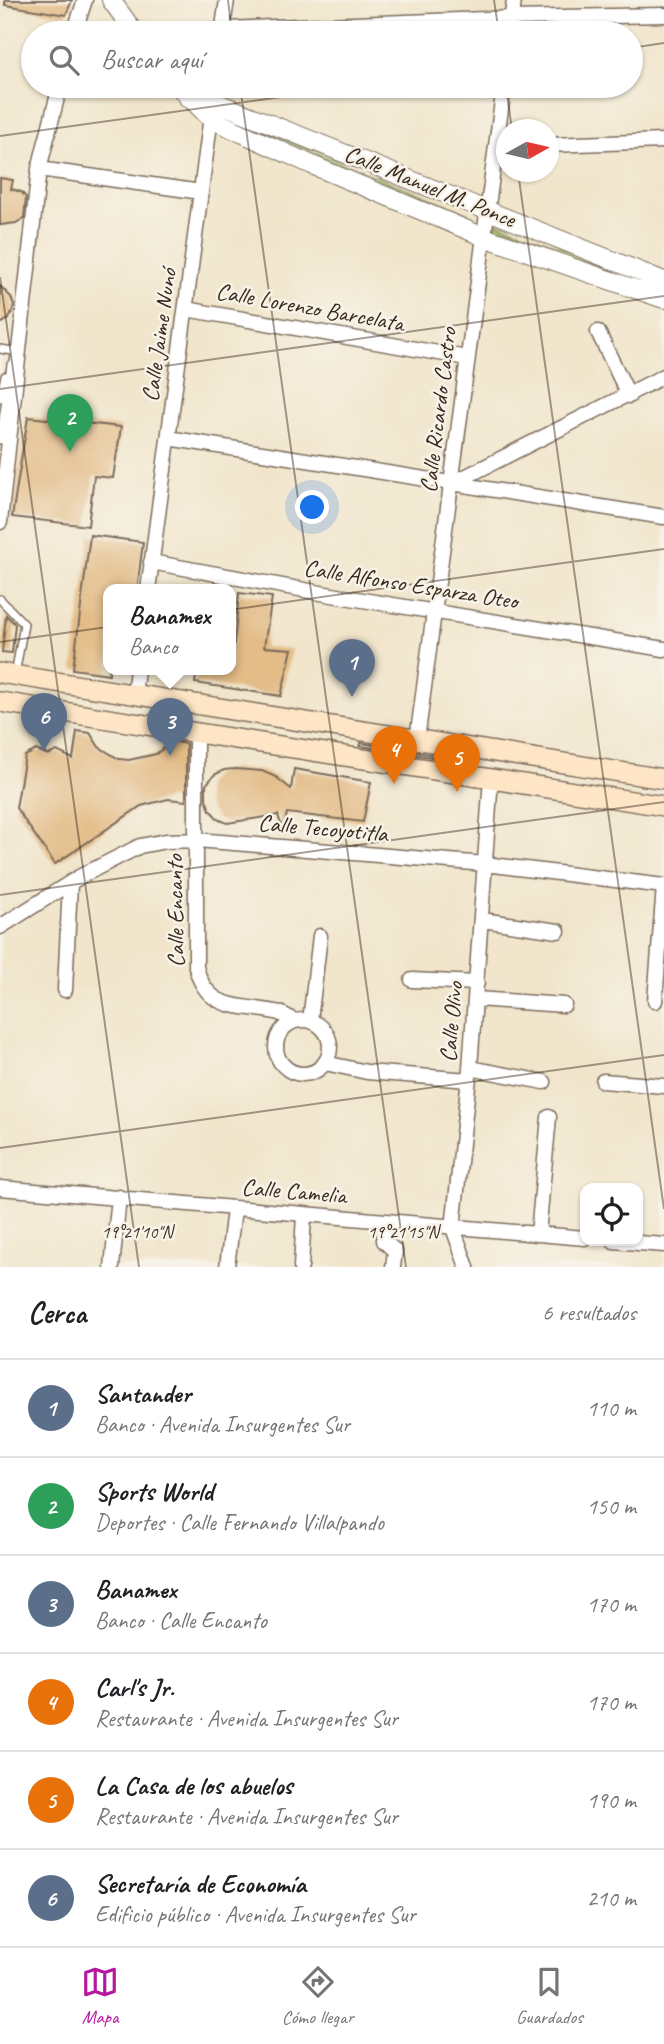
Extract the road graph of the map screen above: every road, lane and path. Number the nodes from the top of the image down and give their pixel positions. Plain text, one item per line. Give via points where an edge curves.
1 (85, 0) edge
2 (111, 0) edge
3 (227, 0) edge
4 (514, 0) edge
5 (664, 15) edge
6 (512, 18) junction
7 (78, 21) edge
8 (126, 21) edge
9 (224, 21) edge
10 (445, 21) edge
11 (512, 21) edge
12 (57, 98) edge
13 (503, 98) edge
14 (213, 102) edge
15 (502, 119) edge
16 (664, 141) edge
17 (559, 145) edge
18 (39, 169) junction
19 (496, 170) edge
20 (201, 192) junction
21 (487, 210) junction
22 (484, 237) junction
23 (664, 281) edge
24 (664, 299) edge
25 (186, 309) junction
26 (598, 332) dead end
27 (0, 349) edge
28 (15, 354) junction
29 (467, 358) junction
30 (664, 376) edge
31 (629, 396) junction
32 (0, 398) edge
33 (168, 438) junction
34 (0, 440) edge
35 (451, 484) junction
36 (664, 517) edge
37 (0, 522) edge
38 (151, 562) junction
39 (149, 584) edge
40 (0, 599) edge
41 (434, 611) junction
42 (664, 649) edge
43 (7, 674) edge
44 (136, 675) edge
45 (134, 695) junction
46 (0, 702) edge
47 (196, 732) junction
48 (417, 740) junction
49 (491, 778) junction
50 (664, 779) edge
51 (664, 806) edge
52 (197, 840) junction
53 (485, 863) junction
54 (70, 883) junction
55 (664, 886) edge
56 (482, 920) junction
57 (0, 927) edge
58 (558, 931) dead end
59 (320, 936) dead end
60 (412, 980) dead end
61 (477, 983) junction
62 (65, 990) dead end
63 (476, 999) junction
64 (655, 1001) dead end
65 (564, 1005) dead end
66 (303, 1021) junction
67 (325, 1063) junction
68 (470, 1074) junction
69 (603, 1081) dead end
70 (544, 1082) dead end
71 (664, 1086) edge
72 (549, 1117) dead end
73 (0, 1188) edge
74 (119, 1197) junction
75 (234, 1209) junction
76 (304, 1214) junction
77 (384, 1221) junction
78 (453, 1228) junction
79 (538, 1234) junction
80 (580, 1238) edge
81 (643, 1243) edge
82 (664, 1245) edge
83 (112, 1267) edge
84 (227, 1267) edge
85 (301, 1267) edge
86 (393, 1267) edge
87 (467, 1267) edge

1 - 7 street
2 - 8 street
3 - 9 street
4 - 6 street
5 - 6 street
6 - 10 street
6 - 11 street
12 - 18 street
13 - 15 street, Calle Ricardo Castro
14 - 20 street, Calle Jaime Nunó
14 - 21 street, Calle Manuel M. Ponce
14 - 22 street, Calle Manuel M. Ponce via 312,165
16 - 17 street
18 - 20 street
18 - 28 street
19 - 21 street, Calle Ricardo Castro
20 - 25 street, Calle Jaime Nunó
21 - 22 street, Calle Ricardo Castro
21 - 23 street, Calle Manuel M. Ponce
22 - 24 street, Calle Manuel M. Ponce
22 - 29 street, Calle Ricardo Castro
25 - 29 street, Calle Lorenzo Barcelata
25 - 33 street, Calle Jaime Nunó
26 - 31 street
27 - 28 lane
28 - 32 lane via 7,365
28 - 34 lane
28 - 37 street
29 - 35 street, Calle Ricardo Castro
30 - 31 street
31 - 35 street
33 - 35 street
33 - 38 street, Calle Jaime Nunó
35 - 36 street
35 - 41 street, Calle Ricardo Castro
38 - 39 street, Calle Jaime Nunó
38 - 41 street, Calle Alfonso Esparza Oteo
40 - 43 lane via 24,624
41 - 42 street, Calle Alfonso Esparza Oteo
41 - 48 street, Calle Ricardo Castro
43 - 45 main road
44 - 45 street
45 - 48 main road
46 - 47 main road
47 - 49 main road
47 - 52 street, Calle Encanto
48 - 50 main road
49 - 51 main road
49 - 53 street, Calle Olivo
52 - 53 street, Calle Tecoyotitla
52 - 54 street, Calle Tecoyotitla via 140,846
52 - 66 street, Calle Encanto via 196,967 200,982 223,1004
53 - 55 street, Calle Tecoyotitla
53 - 56 street, Calle Olivo
54 - 57 street, Calle Tecoyotitla
54 - 62 street
55 - 64 street
56 - 58 street
56 - 61 street, Calle Olivo
59 - 66 street
60 - 61 street
61 - 63 street, Calle Olivo
63 - 65 street
63 - 68 street, Calle Olivo
66 - 67 street via 323,1028 330,1042
66 - 67 street via 282,1029 277,1037 280,1063 303,1075
67 - 68 street via 367,1072
68 - 70 street
68 - 78 street, Calle Olivo
69 - 71 street
72 - 79 street
73 - 74 street, Calle Camelia
74 - 75 street, Calle Camelia
74 - 83 street
75 - 76 street, Calle Camelia
75 - 84 street
76 - 77 street, Calle Camelia
76 - 85 street
77 - 78 street, Calle Camelia
77 - 86 street via 384,1241 395,1251
78 - 79 street, Calle Camelia
78 - 87 street, Calle Olivo
79 - 80 street, Calle Camelia
81 - 82 street

